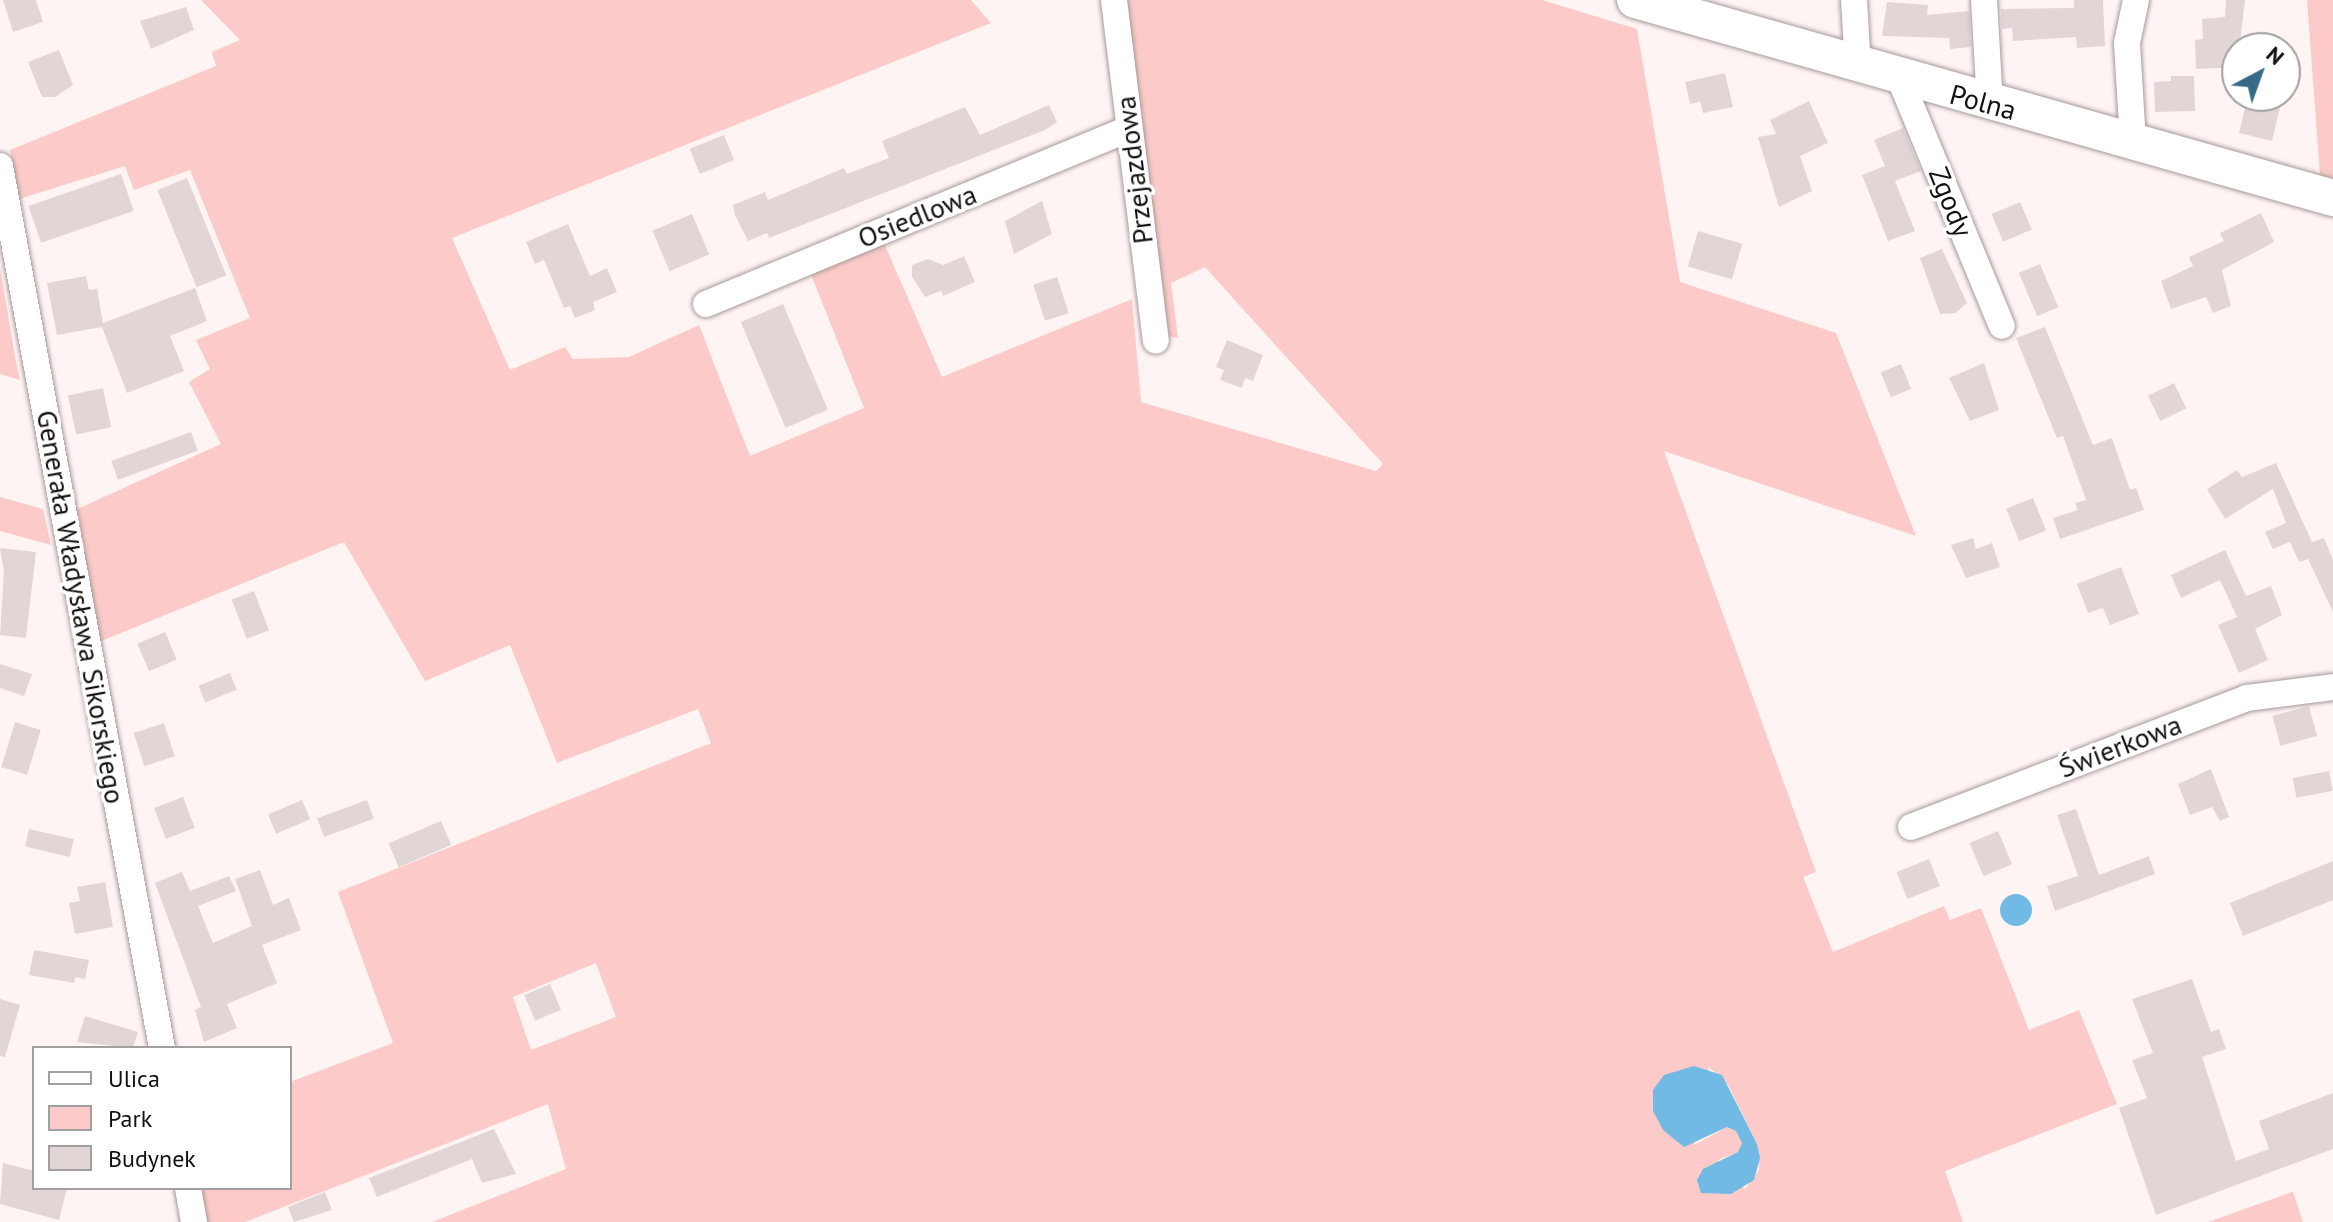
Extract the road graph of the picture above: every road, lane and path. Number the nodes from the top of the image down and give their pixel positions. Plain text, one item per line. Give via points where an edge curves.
1 (1114, 0) edge
2 (1854, 0) edge
3 (1984, 0) edge
4 (2136, 0) edge
5 (1641, 1) edge
6 (1858, 67) junction
7 (1900, 79) junction
8 (1990, 104) junction
9 (1129, 129) junction
10 (2133, 142) junction
11 (0, 166) edge
12 (2333, 198) edge
13 (706, 304) dead end
14 (2002, 326) dead end
15 (1156, 340) dead end
16 (2333, 687) edge
17 (1911, 827) dead end
18 (162, 1046) edge
19 (188, 1190) edge
20 (194, 1222) edge

1 - 9 street, Przejazdowa
2 - 6 street
3 - 8 street
4 - 10 street via 2127,43
5 - 6 street, Polna
6 - 7 street, Polna
7 - 8 street, Polna
7 - 14 street, Zgody
8 - 10 street, Polna
9 - 13 street, Osiedlowa
9 - 15 street, Przejazdowa
10 - 12 street, Polna
11 - 18 street, Generała Władysława Sikorskiego
16 - 17 street, Świerkowa via 2247,698
19 - 20 street

